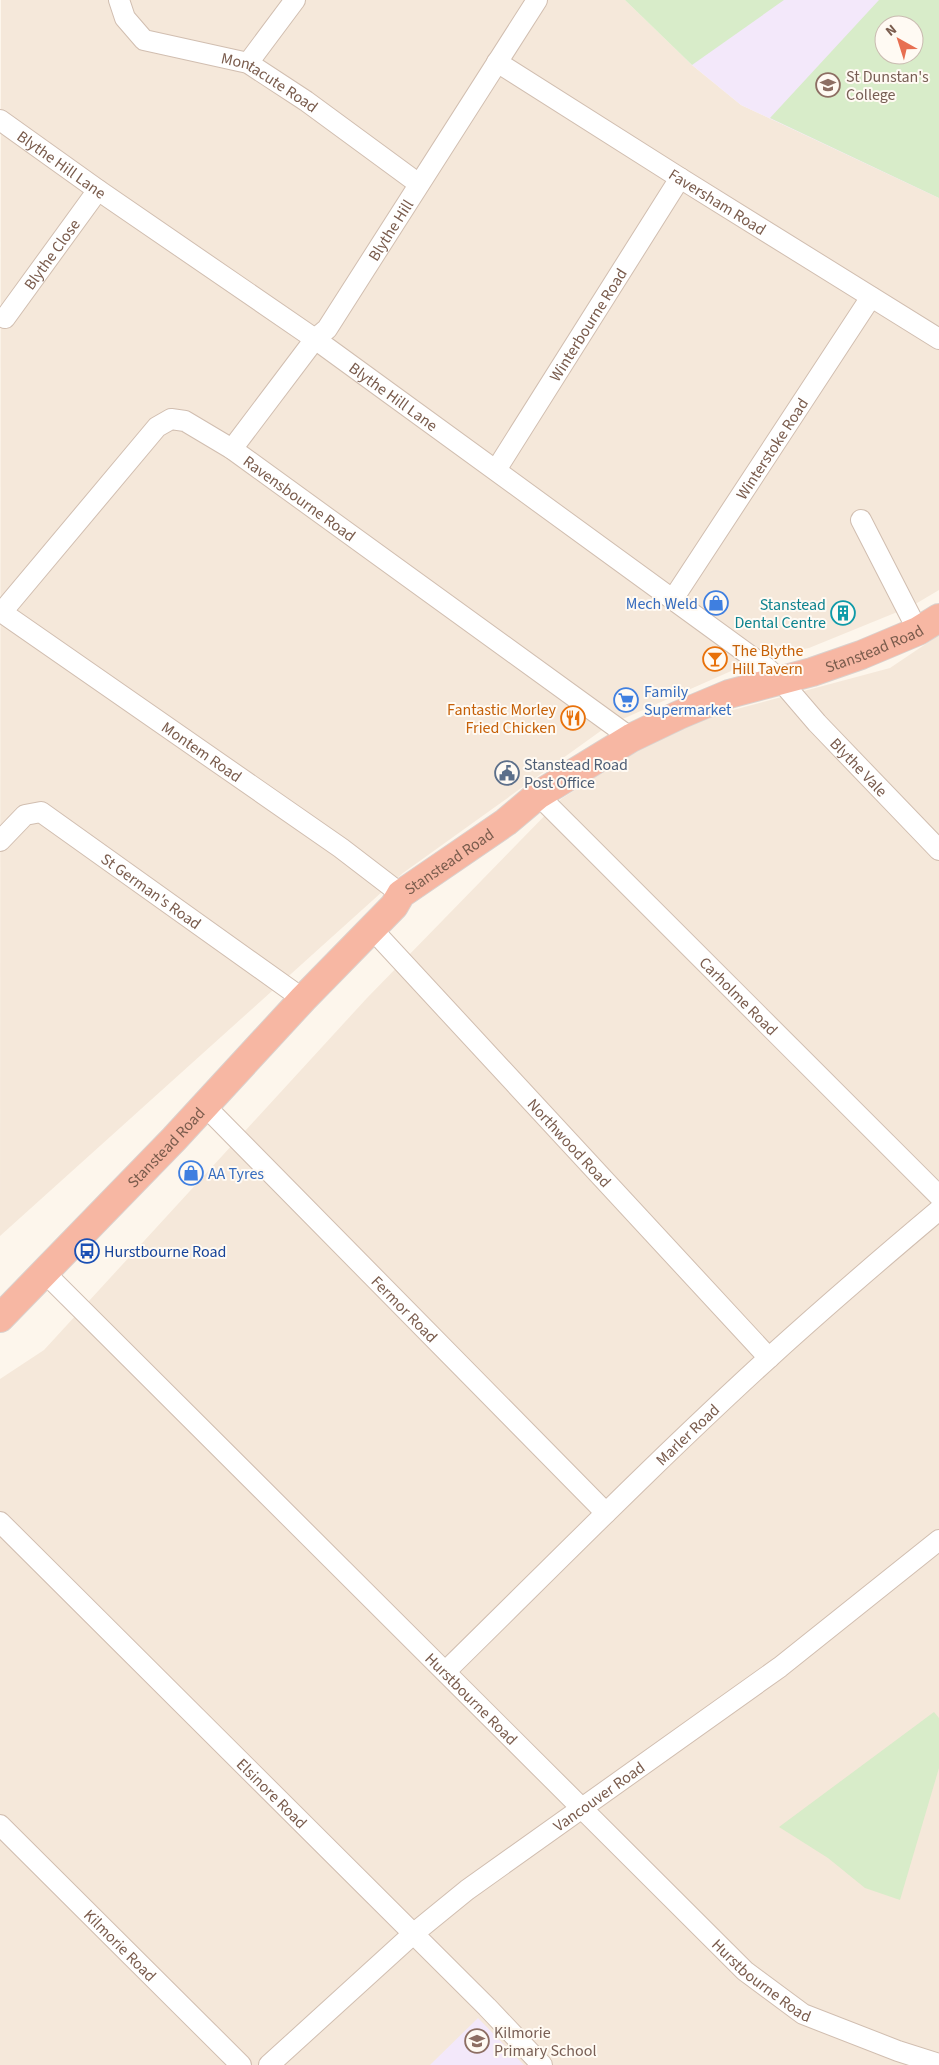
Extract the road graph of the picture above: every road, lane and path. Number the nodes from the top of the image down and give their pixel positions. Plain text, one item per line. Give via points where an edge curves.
1 (119, 0) edge
2 (295, 0) edge
3 (537, 0) edge
4 (248, 62) junction
5 (498, 62) junction
6 (0, 120) edge
7 (680, 178) junction
8 (419, 184) junction
9 (98, 190) junction
10 (871, 297) junction
11 (5, 318) dead end
12 (314, 339) junction
13 (939, 339) edge
14 (232, 449) junction
15 (496, 470) junction
16 (861, 520) dead end
17 (672, 599) junction
18 (1, 611) edge
19 (929, 625) edge
20 (781, 681) junction
21 (631, 738) junction
22 (538, 795) junction
23 (0, 841) edge
24 (939, 850) edge
25 (400, 894) junction
26 (372, 929) junction
27 (303, 999) junction
28 (204, 1105) junction
29 (939, 1196) edge
30 (939, 1210) edge
31 (44, 1272) junction
32 (0, 1318) edge
33 (769, 1358) junction
34 (606, 1513) junction
35 (0, 1522) edge
36 (939, 1540) edge
37 (446, 1672) junction
38 (582, 1807) junction
39 (0, 1825) edge
40 (413, 1934) junction
41 (939, 2064) edge
42 (241, 2065) edge
43 (269, 2065) edge
44 (542, 2065) edge

1 - 4 street, Montacute Road via 125,18 144,40
2 - 4 street
3 - 5 street, Blythe Hill
4 - 8 street, Montacute Road
5 - 7 street, Faversham Road
5 - 8 street, Blythe Hill
6 - 9 street, Blythe Hill Lane
7 - 10 street, Faversham Road
7 - 15 street, Winterbourne Road
8 - 12 street, Blythe Hill via 327,329
9 - 11 street, Blythe Close
9 - 12 street, Blythe Hill Lane
10 - 13 street, Faversham Road
10 - 17 street, Winterstoke Road
12 - 14 street, Blythe Hill
12 - 15 street, Blythe Hill Lane
14 - 18 street, Ravensbourne Road via 185,421 170,419 157,427
14 - 21 street, Ravensbourne Road
15 - 17 street, Blythe Hill Lane
16 - 19 street
17 - 20 street, Blythe Hill Lane
18 - 25 street, Montem Road via 325,837
19 - 20 highway, Stanstead Road via 861,656
20 - 21 highway, Stanstead Road via 729,694
20 - 24 street, Blythe Vale
21 - 22 highway, Stanstead Road
22 - 25 highway, Stanstead Road via 506,822
22 - 29 street, Carholme Road
23 - 27 street, St German's Road via 25,815 41,812
25 - 26 highway, Stanstead Road via 394,906
26 - 27 highway, Stanstead Road
26 - 33 street, Northwood Road
27 - 28 highway, Stanstead Road
28 - 31 highway, Stanstead Road
28 - 34 street, Fermor Road
30 - 33 street, Marler Road
31 - 32 highway, Stanstead Road
31 - 37 street, Hurstbourne Road
33 - 34 street, Marler Road
34 - 37 street, Marler Road
35 - 40 street, Elsinore Road
36 - 38 street, Vancouver Road via 780,1667
37 - 38 street, Hurstbourne Road
38 - 40 street, Vancouver Road via 467,1890
38 - 41 street, Hurstbourne Road via 745,1970 803,2014 898,2052
39 - 42 street, Kilmorie Road
40 - 43 street, Vancouver Road
40 - 44 street, Elsinore Road

